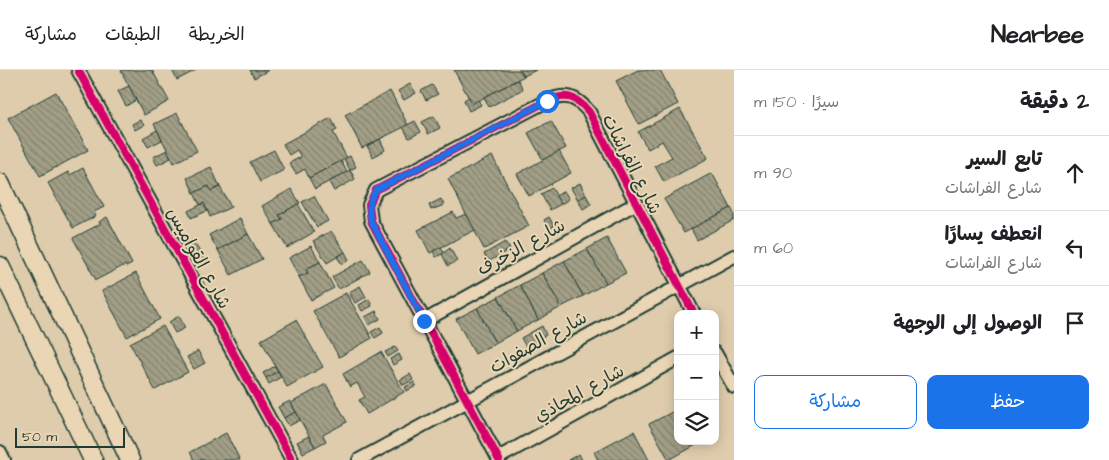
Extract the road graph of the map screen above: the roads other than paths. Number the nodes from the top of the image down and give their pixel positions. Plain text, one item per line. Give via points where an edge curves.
1 (78, 70) edge
2 (0, 183) edge
3 (635, 204) junction
4 (734, 256) edge
5 (0, 266) edge
6 (679, 286) junction
7 (692, 310) edge
8 (424, 321) junction
9 (716, 355) edge
10 (674, 360) edge
11 (734, 387) edge
12 (467, 401) junction
13 (0, 452) edge
14 (498, 459) edge
15 (4, 460) edge
16 (92, 460) edge
17 (130, 460) edge
18 (292, 460) edge
19 (360, 460) edge

1 - 18 street, شارع القواميس
2 - 17 main road
3 - 6 street, شارع الفراشات
3 - 8 street, شارع الزخرف
3 - 8 street, شارع الفراشات via 589,112 570,97 558,96 376,190 369,205 371,221
4 - 6 street, شارع الصفوات
5 - 16 main road
6 - 7 street, شارع الفراشات
6 - 12 street, شارع الصفوات
8 - 12 street, شارع الفراشات
9 - 11 street
10 - 14 street, شارع المحاذي
12 - 14 street, شارع الفراشات
12 - 19 street, شارع الصفوات
13 - 15 street

